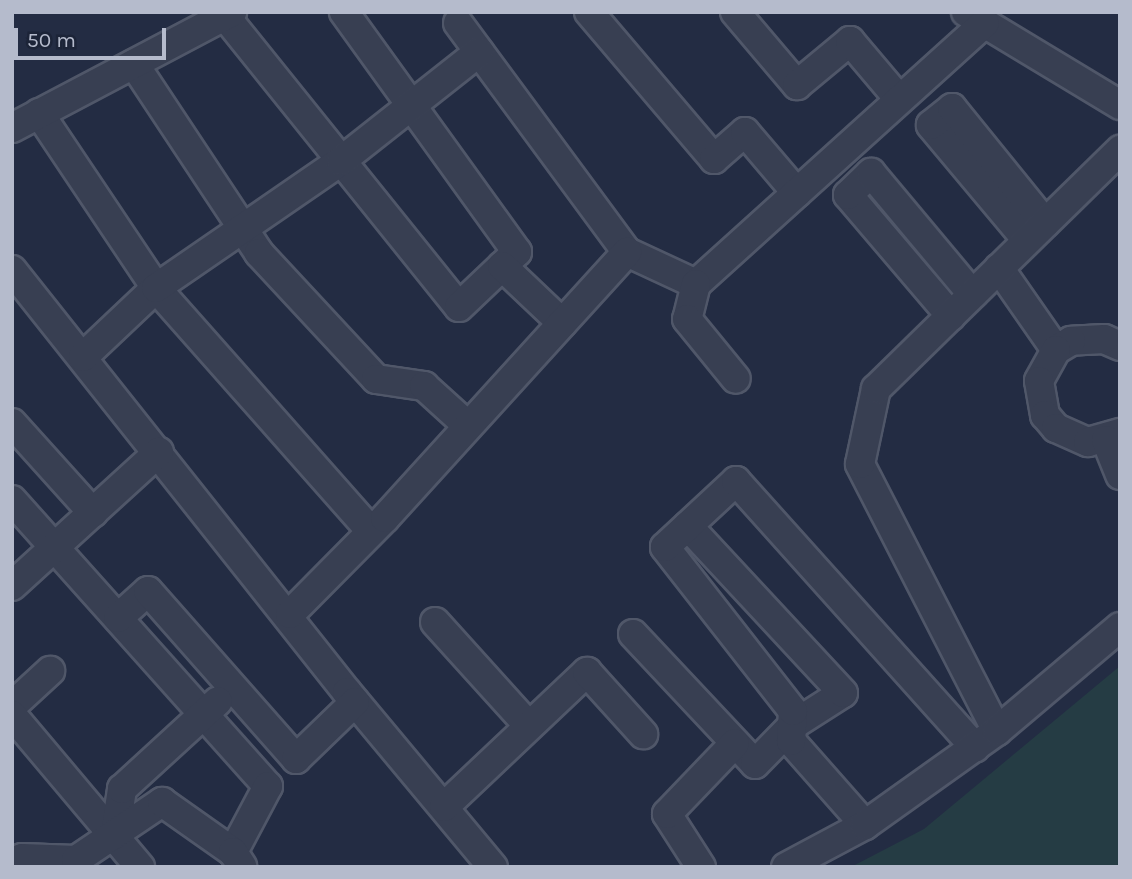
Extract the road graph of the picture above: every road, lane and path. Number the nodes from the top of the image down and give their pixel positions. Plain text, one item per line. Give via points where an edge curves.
1 (344, 12) edge
2 (589, 12) edge
3 (735, 12) edge
4 (228, 14) edge
5 (459, 16) edge
6 (975, 18) edge
7 (479, 52) junction
8 (134, 64) junction
9 (899, 99) junction
10 (411, 105) junction
11 (1120, 105) edge
12 (39, 114) junction
13 (12, 128) edge
14 (1120, 150) edge
15 (341, 161) junction
16 (797, 193) junction
17 (243, 228) junction
18 (627, 252) junction
19 (502, 266) junction
20 (999, 268) junction
21 (14, 277) edge
22 (696, 284) junction
23 (156, 288) junction
24 (972, 294) junction
25 (951, 316) junction
26 (562, 323) junction
27 (1120, 346) edge
28 (1056, 350) junction
29 (83, 357) junction
30 (736, 379) dead end
31 (12, 423) edge
32 (468, 426) junction
33 (1113, 436) edge
34 (159, 452) junction
35 (1120, 475) edge
36 (12, 500) edge
37 (93, 513) junction
38 (688, 526) junction
39 (372, 531) junction
40 (54, 548) junction
41 (12, 586) edge
42 (290, 614) junction
43 (118, 618) junction
44 (435, 622) dead end
45 (1120, 627) edge
46 (633, 634) dead end
47 (50, 671) dead end
48 (233, 688) junction
49 (355, 702) junction
50 (12, 706) edge
51 (204, 713) junction
52 (12, 715) edge
53 (793, 724) junction
54 (529, 726) junction
55 (643, 734) dead end
56 (986, 739) junction
57 (735, 743) junction
58 (296, 759) junction
59 (268, 786) junction
60 (444, 807) junction
61 (865, 825) junction
62 (115, 835) junction
63 (238, 859) edge
64 (19, 860) edge
65 (140, 867) edge
66 (494, 867) edge
67 (701, 867) edge
68 (786, 867) edge

1 - 10 street
2 - 16 street via 714,159 745,132
3 - 9 street via 797,85 850,41
4 - 8 street
4 - 15 street
5 - 7 street
6 - 9 street
6 - 11 street
7 - 10 street
7 - 18 street
8 - 12 street
8 - 17 street
9 - 16 street
10 - 15 street
10 - 19 street via 517,252
12 - 13 street
12 - 23 street
14 - 20 street
15 - 17 street
15 - 19 street via 459,307
16 - 22 street
17 - 23 street
17 - 32 street via 259,253 376,379 424,386
18 - 22 street
18 - 26 street
19 - 26 street
20 - 24 street
20 - 28 street
21 - 29 street
22 - 30 street via 687,319
23 - 29 street
23 - 39 street
24 - 25 street
24 - 25 street via 871,173 848,195
25 - 56 street via 876,390 860,464
26 - 32 street
27 - 28 street via 1087,337
28 - 33 street via 1039,380 1045,415 1071,438
29 - 34 street
31 - 37 street
32 - 39 street
33 - 35 street
34 - 37 street
34 - 42 street
36 - 40 street
37 - 40 street
38 - 53 street via 665,547 793,711
38 - 53 street via 843,693
38 - 56 street via 736,481
39 - 42 street
40 - 41 street
40 - 43 street
42 - 49 street
43 - 48 street via 148,591
43 - 51 street
44 - 54 street
45 - 56 street
46 - 57 street
47 - 50 street
48 - 51 street
48 - 58 street
49 - 58 street
49 - 60 street
51 - 59 street
51 - 62 street via 122,789
52 - 62 street
53 - 57 street via 755,764
53 - 61 street via 791,741
54 - 55 street via 587,673
54 - 60 street
56 - 61 street
57 - 67 street via 667,814
58 - 59 street
59 - 63 street
60 - 66 street
61 - 68 street
62 - 63 street via 162,802
62 - 64 street via 76,860
62 - 65 street

